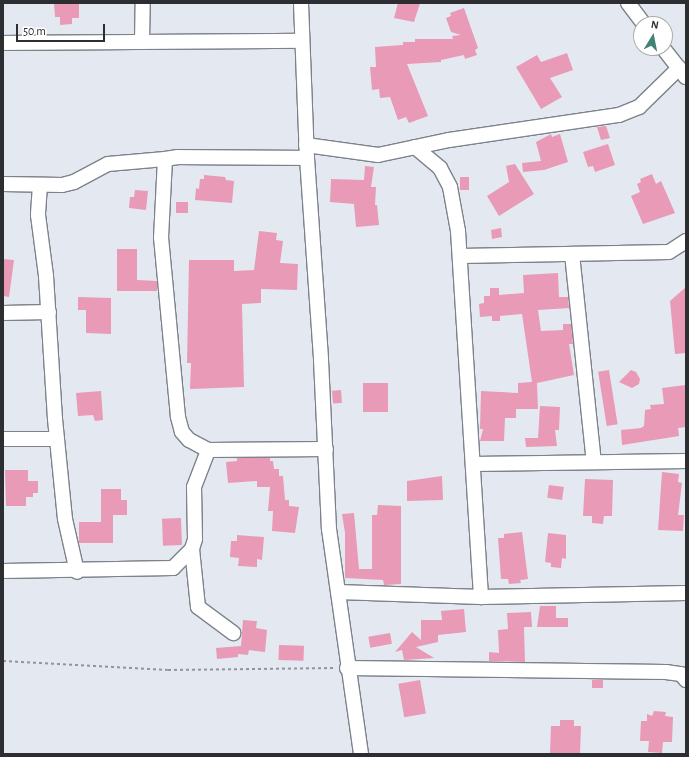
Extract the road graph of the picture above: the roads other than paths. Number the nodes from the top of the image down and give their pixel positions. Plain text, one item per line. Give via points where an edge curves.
1 (143, 3) edge
2 (301, 3) edge
3 (628, 3) edge
4 (638, 16) edge
5 (301, 41) junction
6 (142, 42) junction
7 (3, 43) edge
8 (669, 56) edge
9 (683, 73) edge
10 (415, 147) junction
11 (306, 152) junction
12 (165, 159) junction
13 (3, 184) edge
14 (40, 185) junction
15 (686, 241) edge
16 (572, 254) junction
17 (460, 256) junction
18 (49, 312) junction
19 (3, 313) edge
20 (3, 439) edge
21 (58, 439) junction
22 (326, 449) junction
23 (208, 450) junction
24 (686, 461) edge
25 (594, 462) junction
26 (473, 464) junction
27 (192, 549) junction
28 (3, 571) edge
29 (77, 572) junction
30 (338, 592) junction
31 (686, 593) edge
32 (481, 597) junction
33 (233, 633) dead end
34 (347, 668) junction
35 (686, 680) edge
36 (361, 754) edge

1 - 6 street
2 - 5 street
3 - 4 street
5 - 6 street
5 - 11 street
6 - 7 street
8 - 9 street
9 - 10 street via 639,107 619,115
10 - 11 street via 378,155
10 - 17 street via 440,168 450,187
11 - 12 street
11 - 22 street
12 - 14 street via 108,164 74,182
12 - 23 street via 161,238 178,417 182,432 189,440
13 - 14 street
14 - 18 street via 38,215
15 - 16 street via 669,252
16 - 17 street
16 - 25 street
17 - 26 street
18 - 19 street
18 - 21 street
20 - 21 street
21 - 29 street via 65,519
22 - 23 street
22 - 30 street via 328,529
23 - 27 street via 194,487 196,539
24 - 25 street
25 - 26 street
26 - 32 street
27 - 29 street via 173,568
27 - 33 street via 198,607
28 - 29 street
30 - 32 street
30 - 34 street
31 - 32 street
34 - 35 street via 666,672 681,674
34 - 36 street

